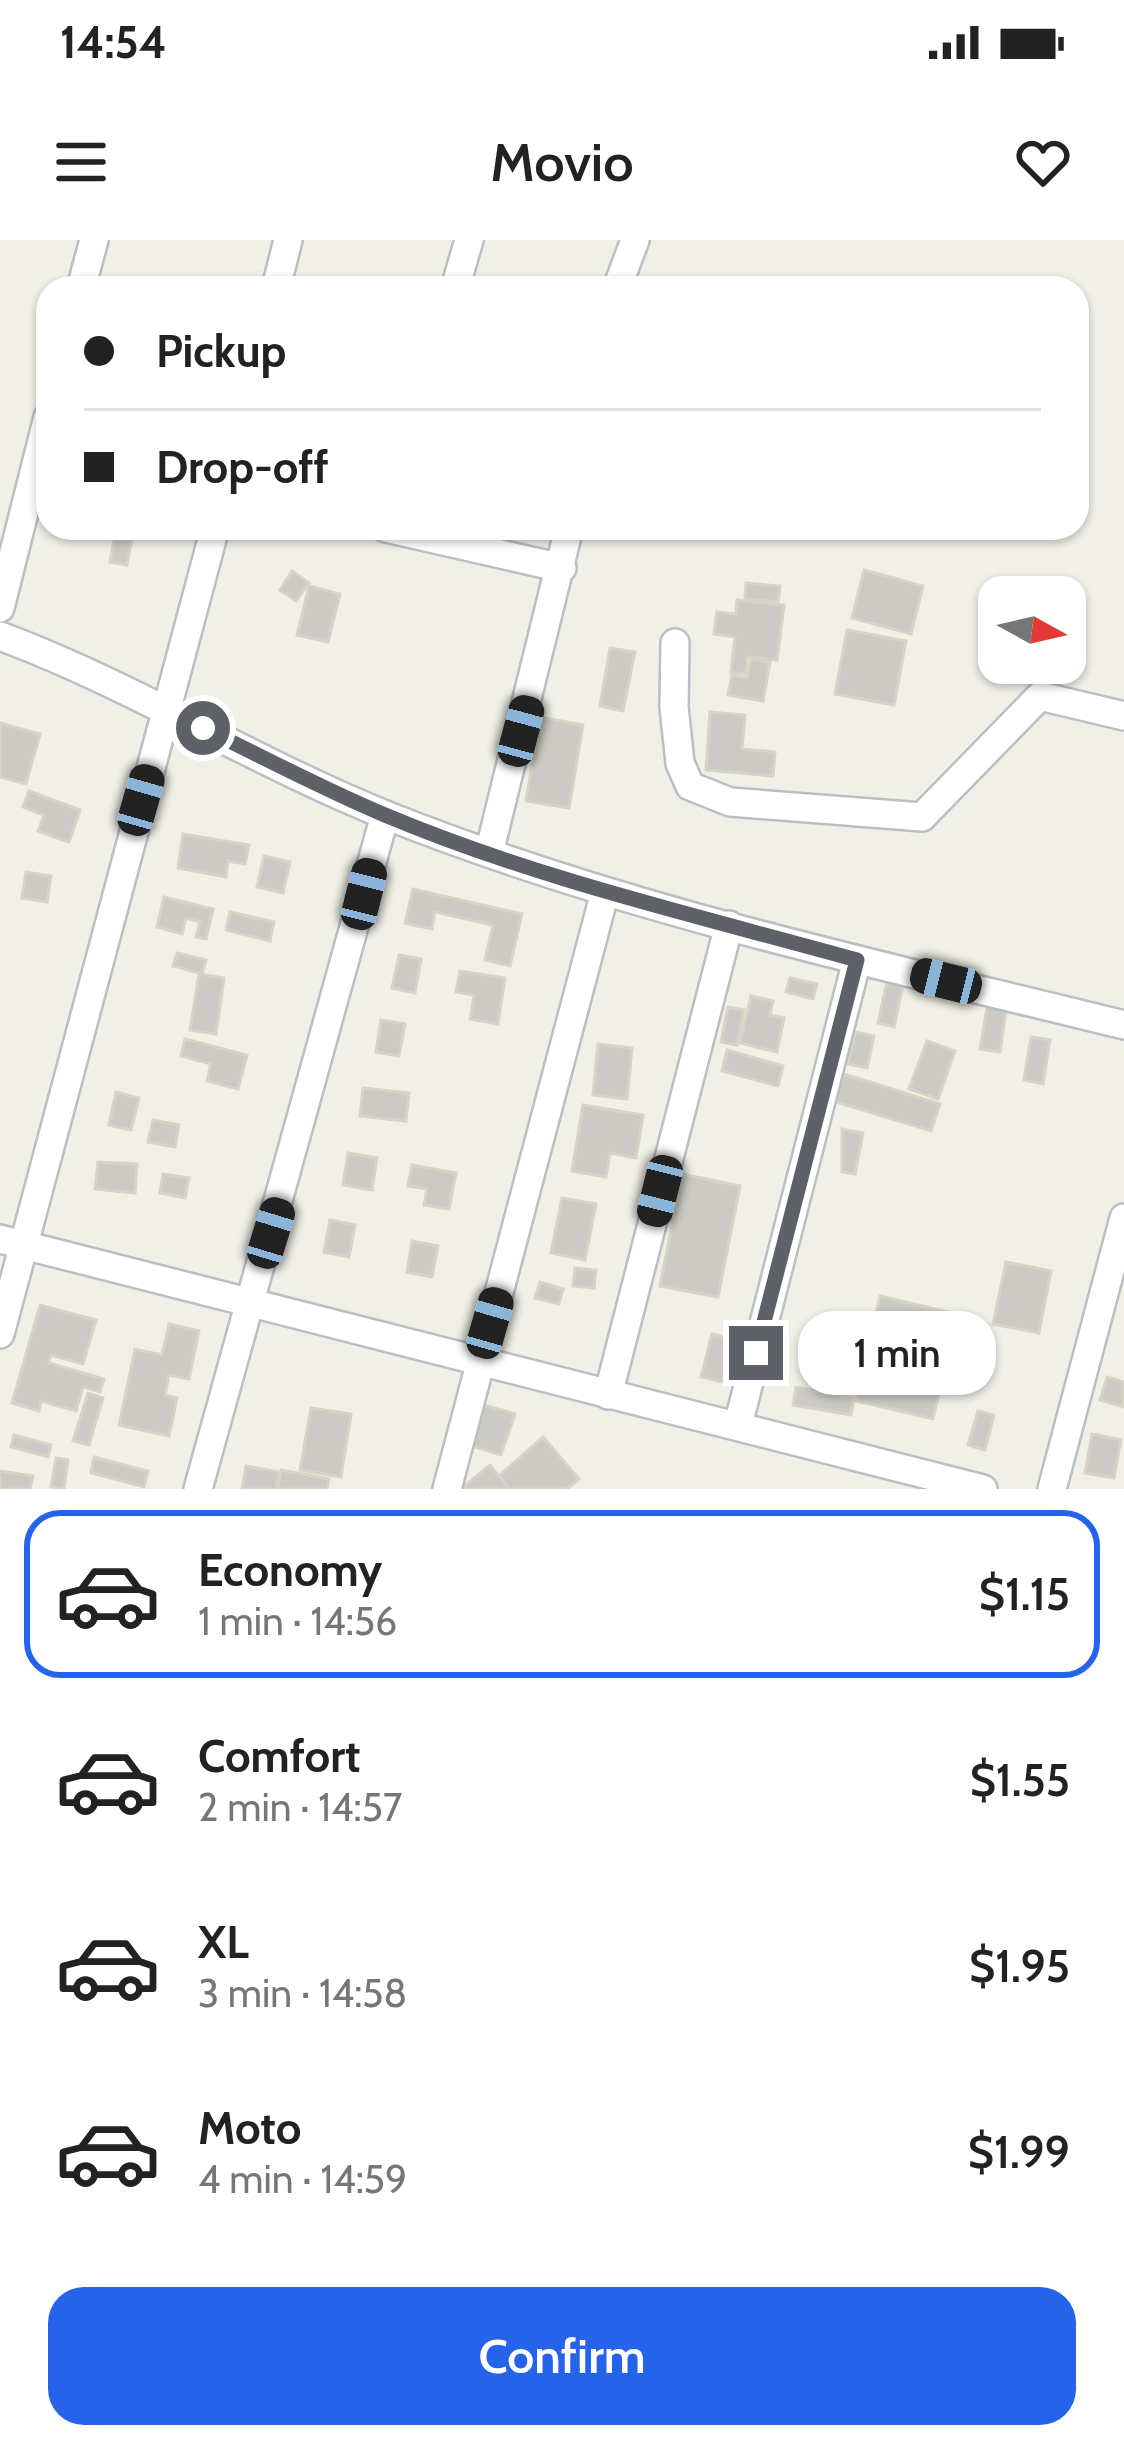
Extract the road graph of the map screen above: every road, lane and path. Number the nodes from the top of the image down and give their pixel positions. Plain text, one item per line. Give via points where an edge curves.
1 (94, 240) edge
2 (288, 240) edge
3 (469, 240) edge
4 (634, 240) edge
5 (84, 276) edge
6 (279, 276) edge
7 (458, 276) edge
8 (621, 276) edge
9 (36, 470) edge
10 (212, 540) edge
11 (454, 540) edge
12 (567, 540) edge
13 (562, 568) junction
14 (0, 608) edge
15 (0, 636) edge
16 (675, 643) dead end
17 (166, 711) junction
18 (1124, 716) edge
19 (385, 815) junction
20 (489, 854) junction
21 (605, 892) junction
22 (729, 925) junction
23 (857, 960) junction
24 (1124, 1025) edge
25 (1124, 1218) edge
26 (12, 1242) edge
27 (249, 1305) junction
28 (0, 1334) edge
29 (478, 1363) junction
30 (608, 1395) junction
31 (738, 1425) junction
32 (198, 1489) edge
33 (447, 1489) edge
34 (983, 1489) edge
35 (1052, 1489) edge

1 - 5 street
2 - 6 street
3 - 7 street
4 - 8 street
9 - 14 street
10 - 17 street
11 - 13 street
12 - 13 street
13 - 20 street
15 - 17 street
16 - 18 street via 680,763 690,786 730,802 922,817 1040,696
17 - 19 street
17 - 26 street
19 - 20 street
19 - 27 street
20 - 21 street
21 - 22 street
21 - 29 street
22 - 23 street
22 - 30 street
23 - 24 street
23 - 31 street
25 - 35 street
26 - 27 street
26 - 28 street
27 - 29 street
27 - 32 street
29 - 30 street
29 - 33 street
30 - 31 street
31 - 34 street

